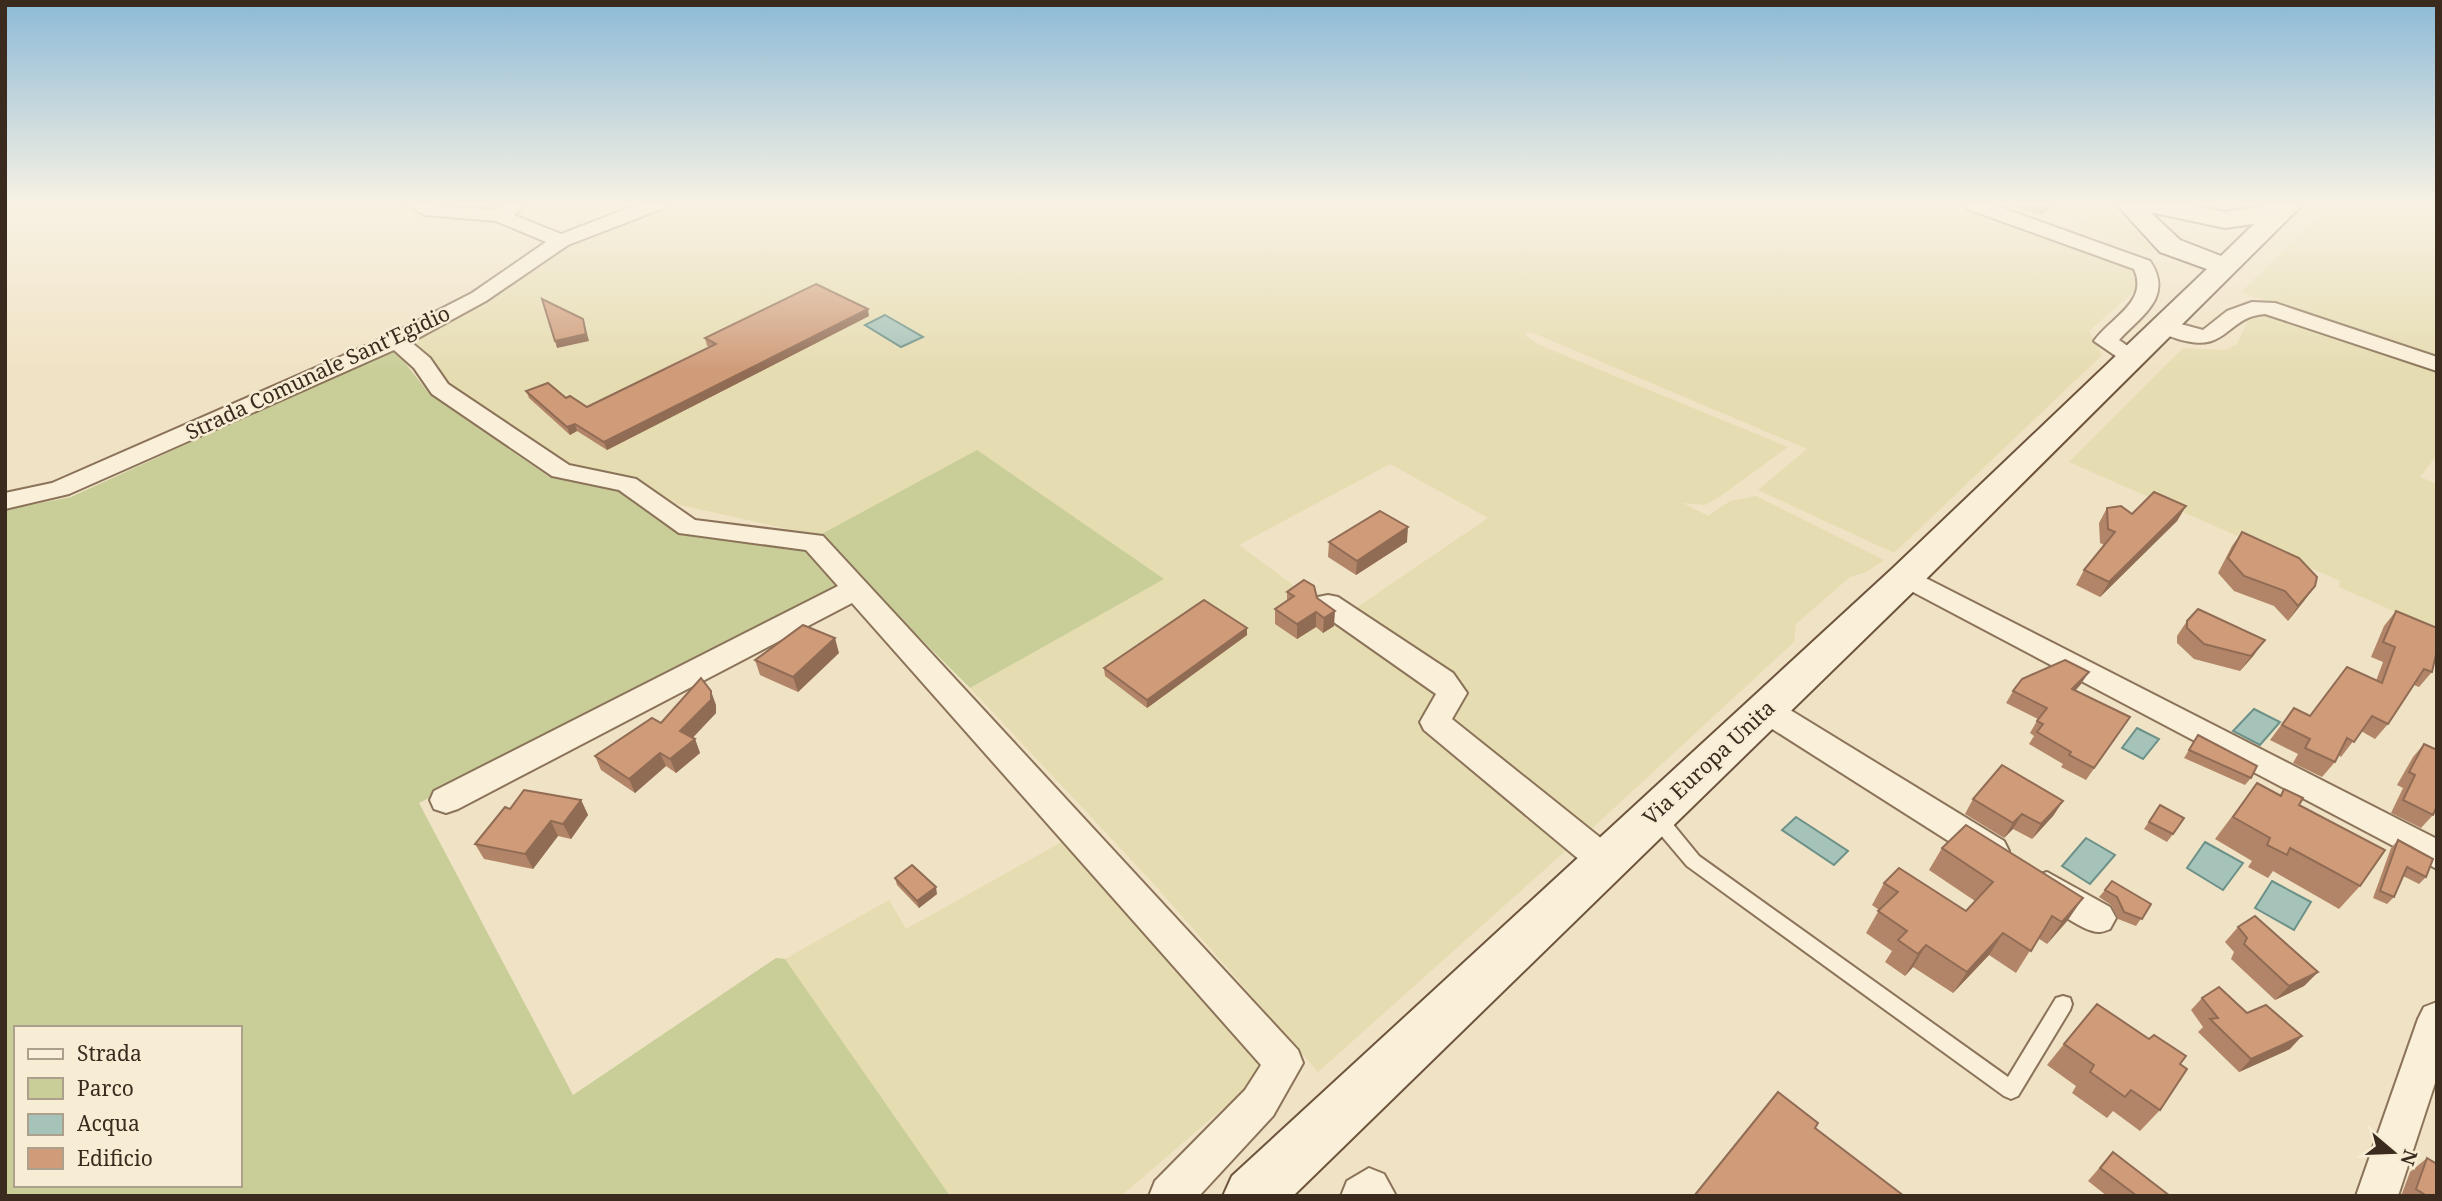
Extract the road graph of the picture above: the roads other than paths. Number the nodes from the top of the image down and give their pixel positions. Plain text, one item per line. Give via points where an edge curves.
1 (533, 260) edge
2 (2129, 260) edge
3 (2167, 260) edge
4 (2206, 260) edge
5 (2221, 260) edge
6 (2230, 260) edge
7 (2225, 265) junction
8 (2162, 326) junction
9 (396, 341) junction
10 (2131, 356) junction
11 (2437, 364) edge
12 (5, 500) edge
13 (1906, 577) junction
14 (856, 589) junction
15 (1328, 604) edge
16 (1766, 710) junction
17 (446, 800) dead end
18 (1652, 817) junction
19 (2437, 855) edge
20 (1605, 861) junction
21 (2098, 918) dead end
22 (2063, 1003) dead end
23 (2437, 1019) edge
24 (2429, 1078) edge
25 (1170, 1196) edge
26 (1252, 1196) edge
27 (1362, 1196) edge
28 (1375, 1196) edge
29 (2377, 1196) edge

1 - 9 street, Strada Comunale Sant'Egidio via 479,297
2 - 10 street via 2143,265 2150,281 2147,298 2105,341
3 - 8 street
4 - 7 street
5 - 7 street
6 - 7 street, Via Europa Unita
7 - 8 street, Via Europa Unita
8 - 10 street, Via Europa Unita
8 - 11 street via 2205,337 2236,312 2247,307 2267,308
9 - 12 street, Strada Comunale Sant'Egidio via 60,489
9 - 14 street via 422,363 440,389 561,471 627,484 688,527 814,542
10 - 13 street, Via Europa Unita
13 - 16 street, Via Europa Unita
13 - 19 street
14 - 17 street
14 - 25 street via 1284,1063 1259,1103
15 - 20 street via 1442,681 1452,693 1435,722
16 - 18 street, Via Europa Unita
16 - 21 street
18 - 20 street, Via Europa Unita
18 - 22 lane via 1693,861 2011,1090
20 - 26 street, Via Europa Unita
23 - 24 street
24 - 29 street
27 - 28 street via 1369,1189

